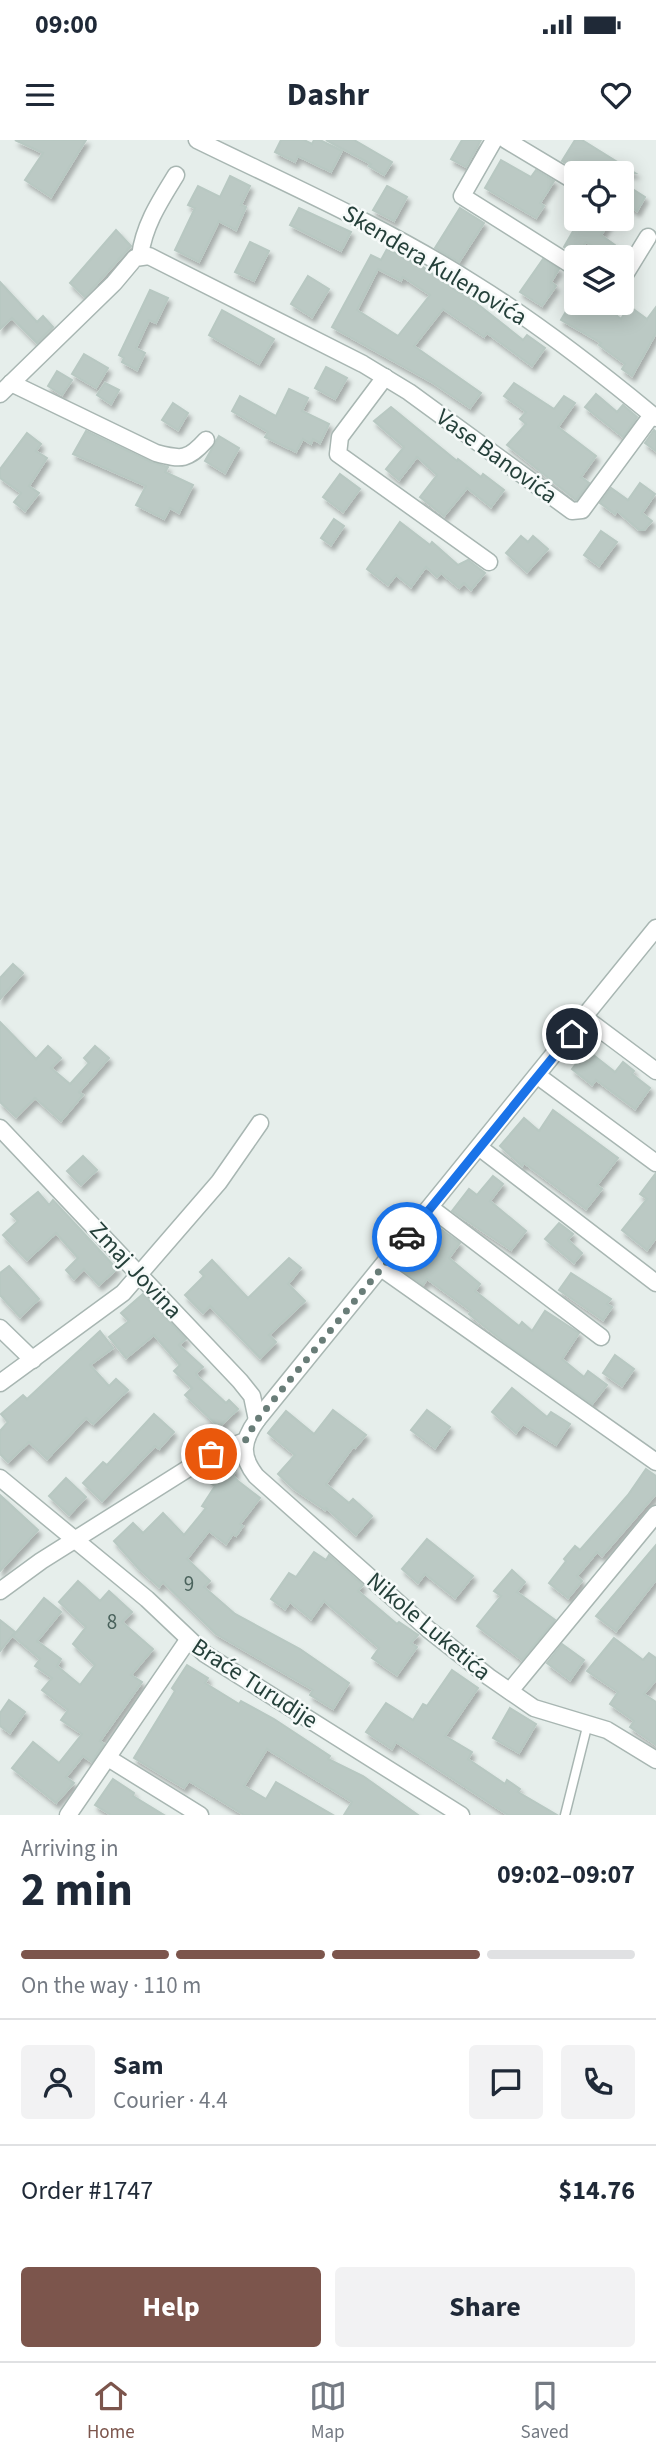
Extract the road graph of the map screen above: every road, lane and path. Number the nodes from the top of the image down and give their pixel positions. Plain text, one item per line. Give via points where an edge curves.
1 (197, 140) edge
2 (494, 140) edge
3 (506, 140) edge
4 (176, 175) dead end
5 (564, 176) edge
6 (648, 237) dead end
7 (140, 256) junction
8 (564, 260) edge
9 (634, 260) edge
10 (385, 377) junction
11 (6, 388) edge
12 (654, 417) edge
13 (206, 440) dead end
14 (489, 562) dead end
15 (656, 928) edge
16 (585, 1018) junction
17 (656, 1071) edge
18 (538, 1076) junction
19 (260, 1123) dead end
20 (0, 1128) edge
21 (480, 1148) junction
22 (656, 1163) edge
23 (431, 1208) junction
24 (381, 1268) junction
25 (140, 1273) junction
26 (656, 1283) edge
27 (0, 1328) edge
28 (601, 1337) dead end
29 (33, 1360) junction
30 (0, 1384) edge
31 (257, 1420) junction
32 (245, 1441) junction
33 (656, 1462) edge
34 (0, 1478) edge
35 (656, 1514) edge
36 (74, 1540) junction
37 (0, 1591) edge
38 (188, 1640) junction
39 (510, 1691) junction
40 (588, 1723) junction
41 (108, 1758) junction
42 (656, 1760) edge
43 (68, 1815) edge
44 (200, 1815) edge
45 (461, 1815) edge
46 (565, 1815) edge

1 - 12 street, Skendera Kulenovića via 332,203 465,278 535,324
2 - 8 street via 462,196
3 - 5 street
4 - 7 street via 152,215
6 - 9 street
7 - 10 street, Vase Banovića via 157,260
7 - 11 street
10 - 12 street, Vase Banovića via 577,512
10 - 14 street via 340,437 338,454
11 - 13 street via 156,453 177,458 193,454
15 - 16 street
16 - 17 street
16 - 18 street
18 - 21 street
18 - 22 street
19 - 25 street via 219,1182
20 - 25 street, Zmaj Jovina
21 - 23 street
21 - 26 street
23 - 24 street
23 - 28 street
24 - 31 street
24 - 33 street
25 - 29 street via 123,1293
25 - 31 street, Zmaj Jovina via 252,1396
27 - 29 street
29 - 30 street
31 - 32 street
32 - 36 street via 211,1454
32 - 39 street, Nikole Luketića via 246,1464 256,1476 429,1630
34 - 36 street, Braće Turudije
35 - 39 street
36 - 37 street
36 - 38 street, Braće Turudije
38 - 41 street
38 - 45 street, Braće Turudije
39 - 40 street, Nikole Luketića via 534,1708
40 - 42 street, Nikole Luketića
40 - 46 lane
41 - 43 street
41 - 44 street

